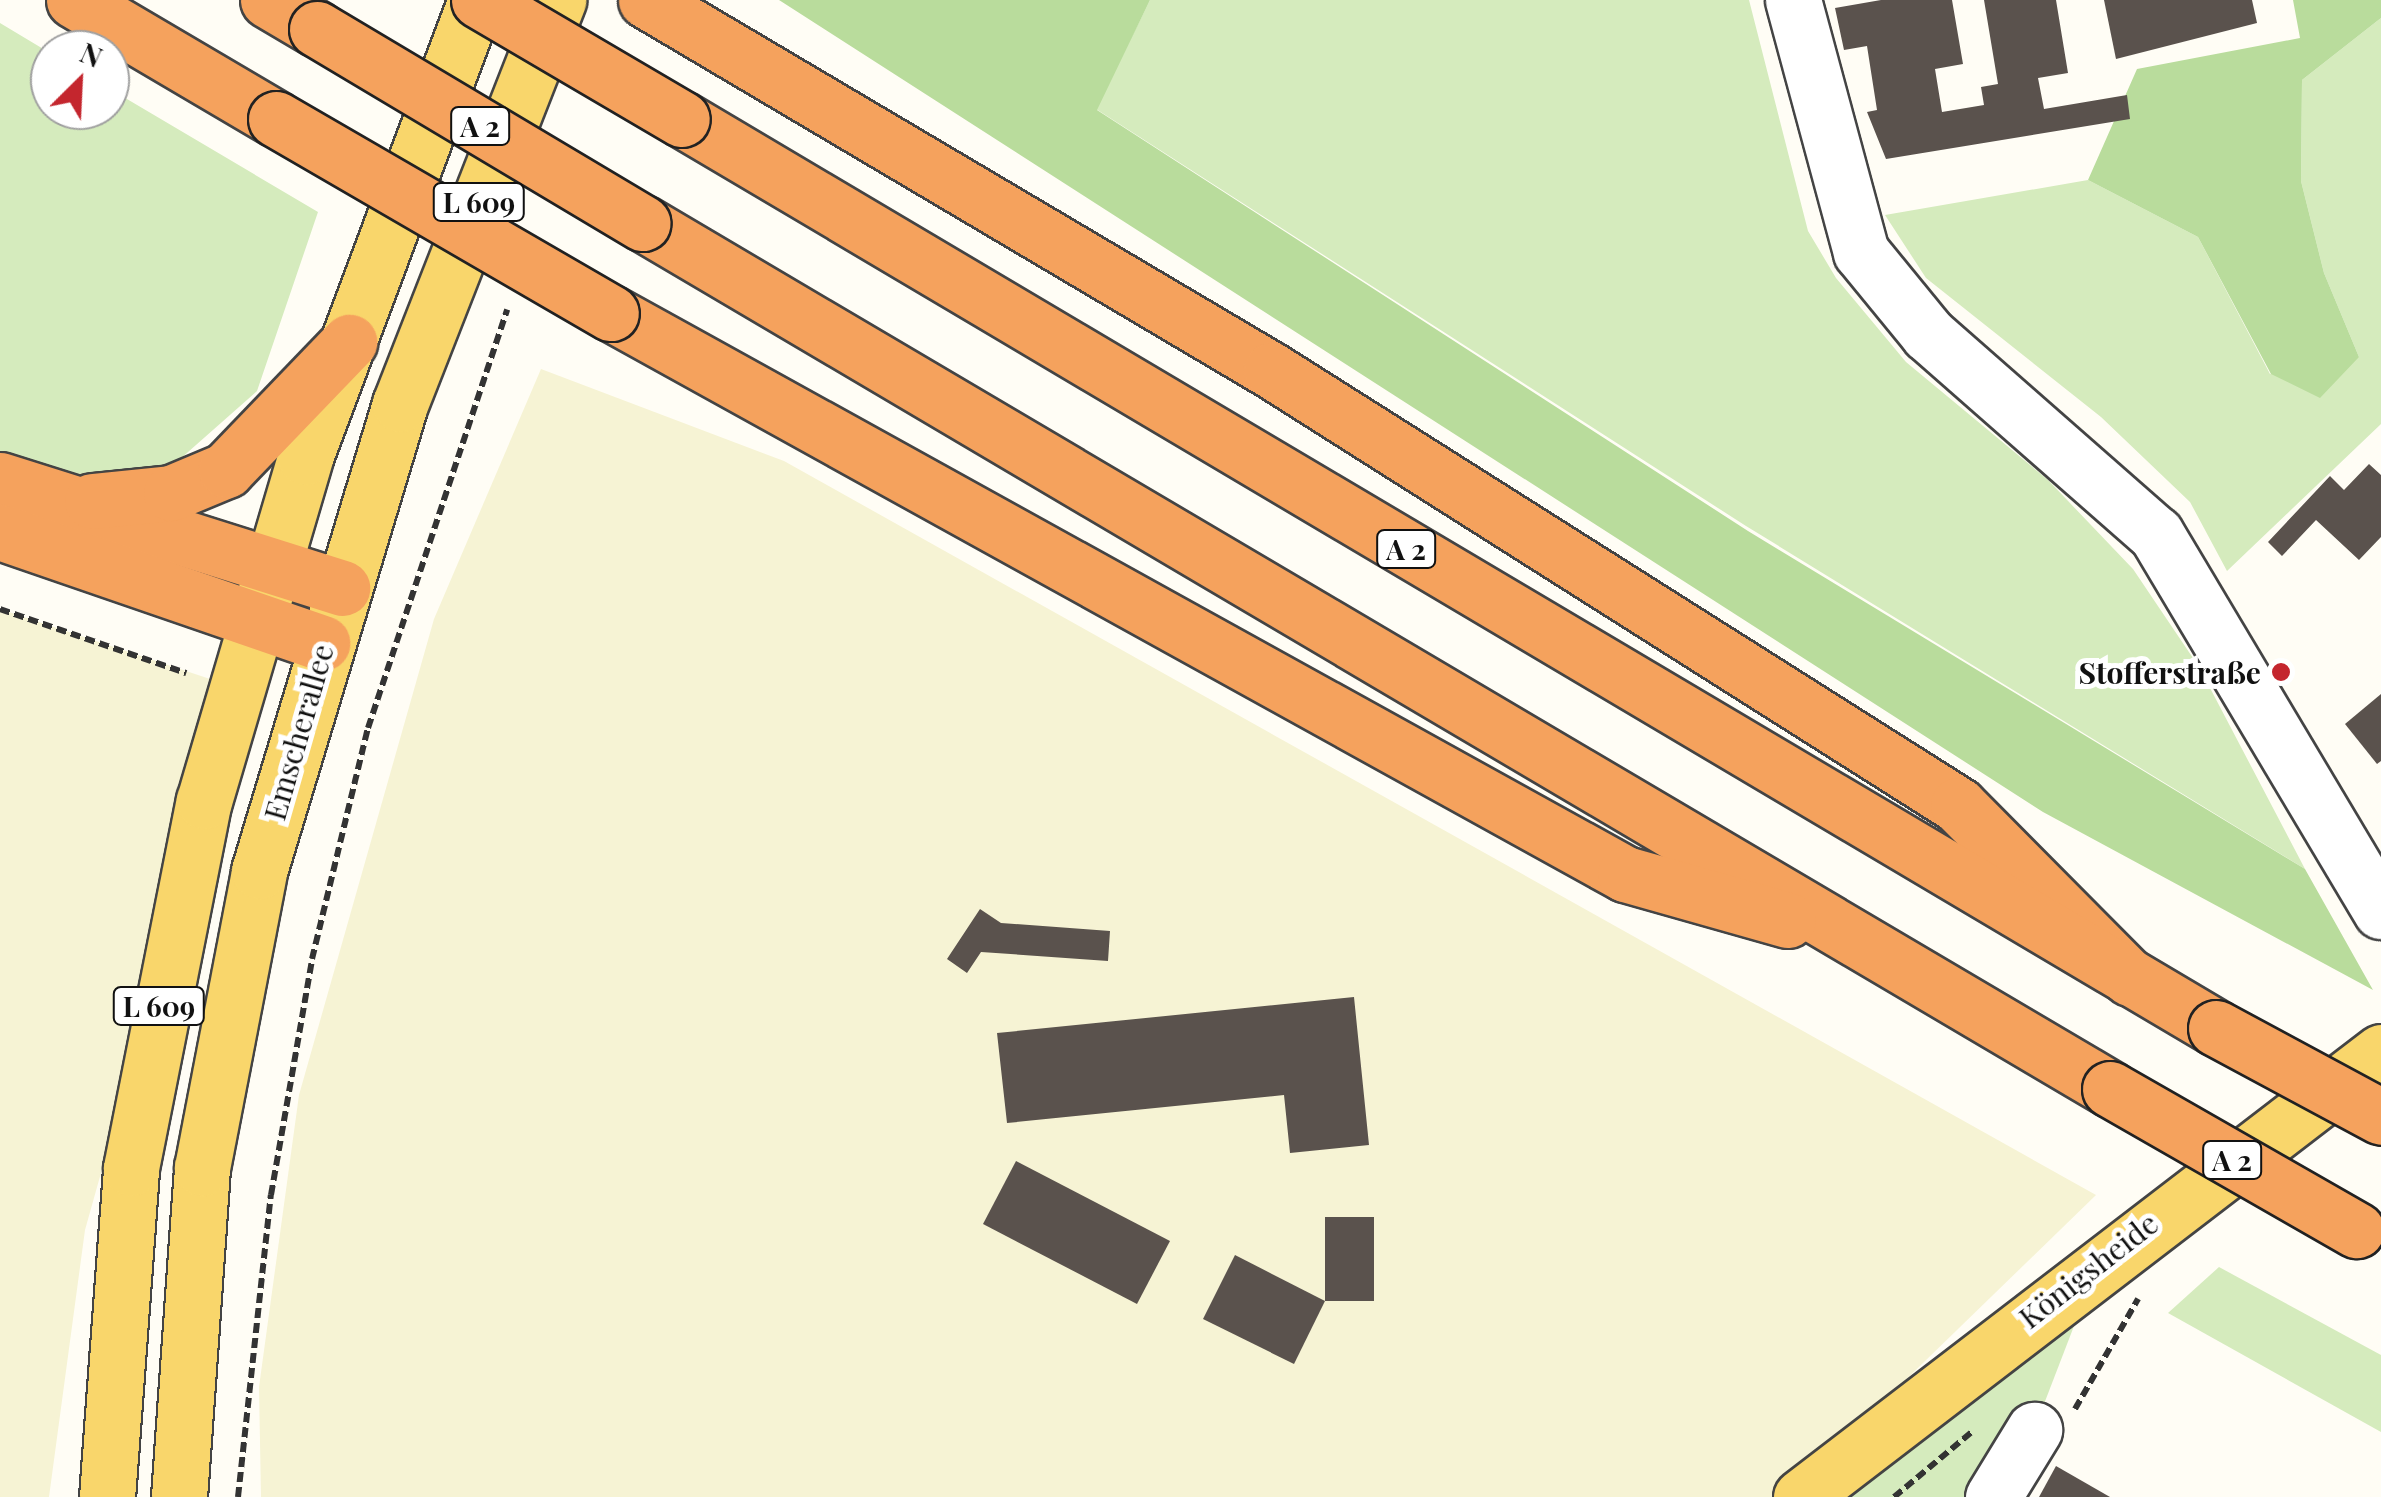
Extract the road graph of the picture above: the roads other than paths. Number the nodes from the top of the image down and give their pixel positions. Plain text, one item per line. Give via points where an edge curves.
1 (74, 0) edge
2 (268, 0) edge
3 (478, 0) edge
4 (558, 0) edge
5 (646, 0) edge
6 (1793, 0) edge
7 (349, 342) junction
8 (0, 480) edge
9 (71, 504) junction
10 (0, 532) edge
11 (270, 566) junction
12 (342, 588) junction
13 (255, 619) junction
14 (322, 643) junction
15 (2381, 911) edge
16 (1864, 941) junction
17 (2130, 978) junction
18 (2381, 1052) edge
19 (2381, 1118) edge
20 (2368, 1237) edge
21 (2054, 1420) road end
22 (107, 1497) edge
23 (179, 1497) edge
24 (1801, 1497) edge
25 (1993, 1497) edge

1 - 16 highway, bridge via 611,313 1626,874
2 - 16 highway, A 2, bridge
3 - 7 main road, L 609
3 - 17 highway, A 2, bridge
4 - 12 main road, Emscherallee / L 609 via 400,404
5 - 17 highway via 1272,370 1958,805
6 - 15 street via 1861,252 1928,334 2070,452 2181,565
7 - 9 highway via 226,470 170,493
7 - 11 main road, L 609
8 - 9 highway
9 - 11 highway
10 - 13 highway
11 - 12 highway
11 - 13 main road, L 609
12 - 14 main road, Emscherallee / L 609
13 - 14 highway
13 - 22 main road, L 609 via 154,1033 131,1168
14 - 23 main road, Emscherallee / L 609 via 259,870 202,1168
16 - 20 highway, A 2, bridge
17 - 19 highway, A 2, bridge
18 - 24 main road, Königsheide
21 - 25 street

